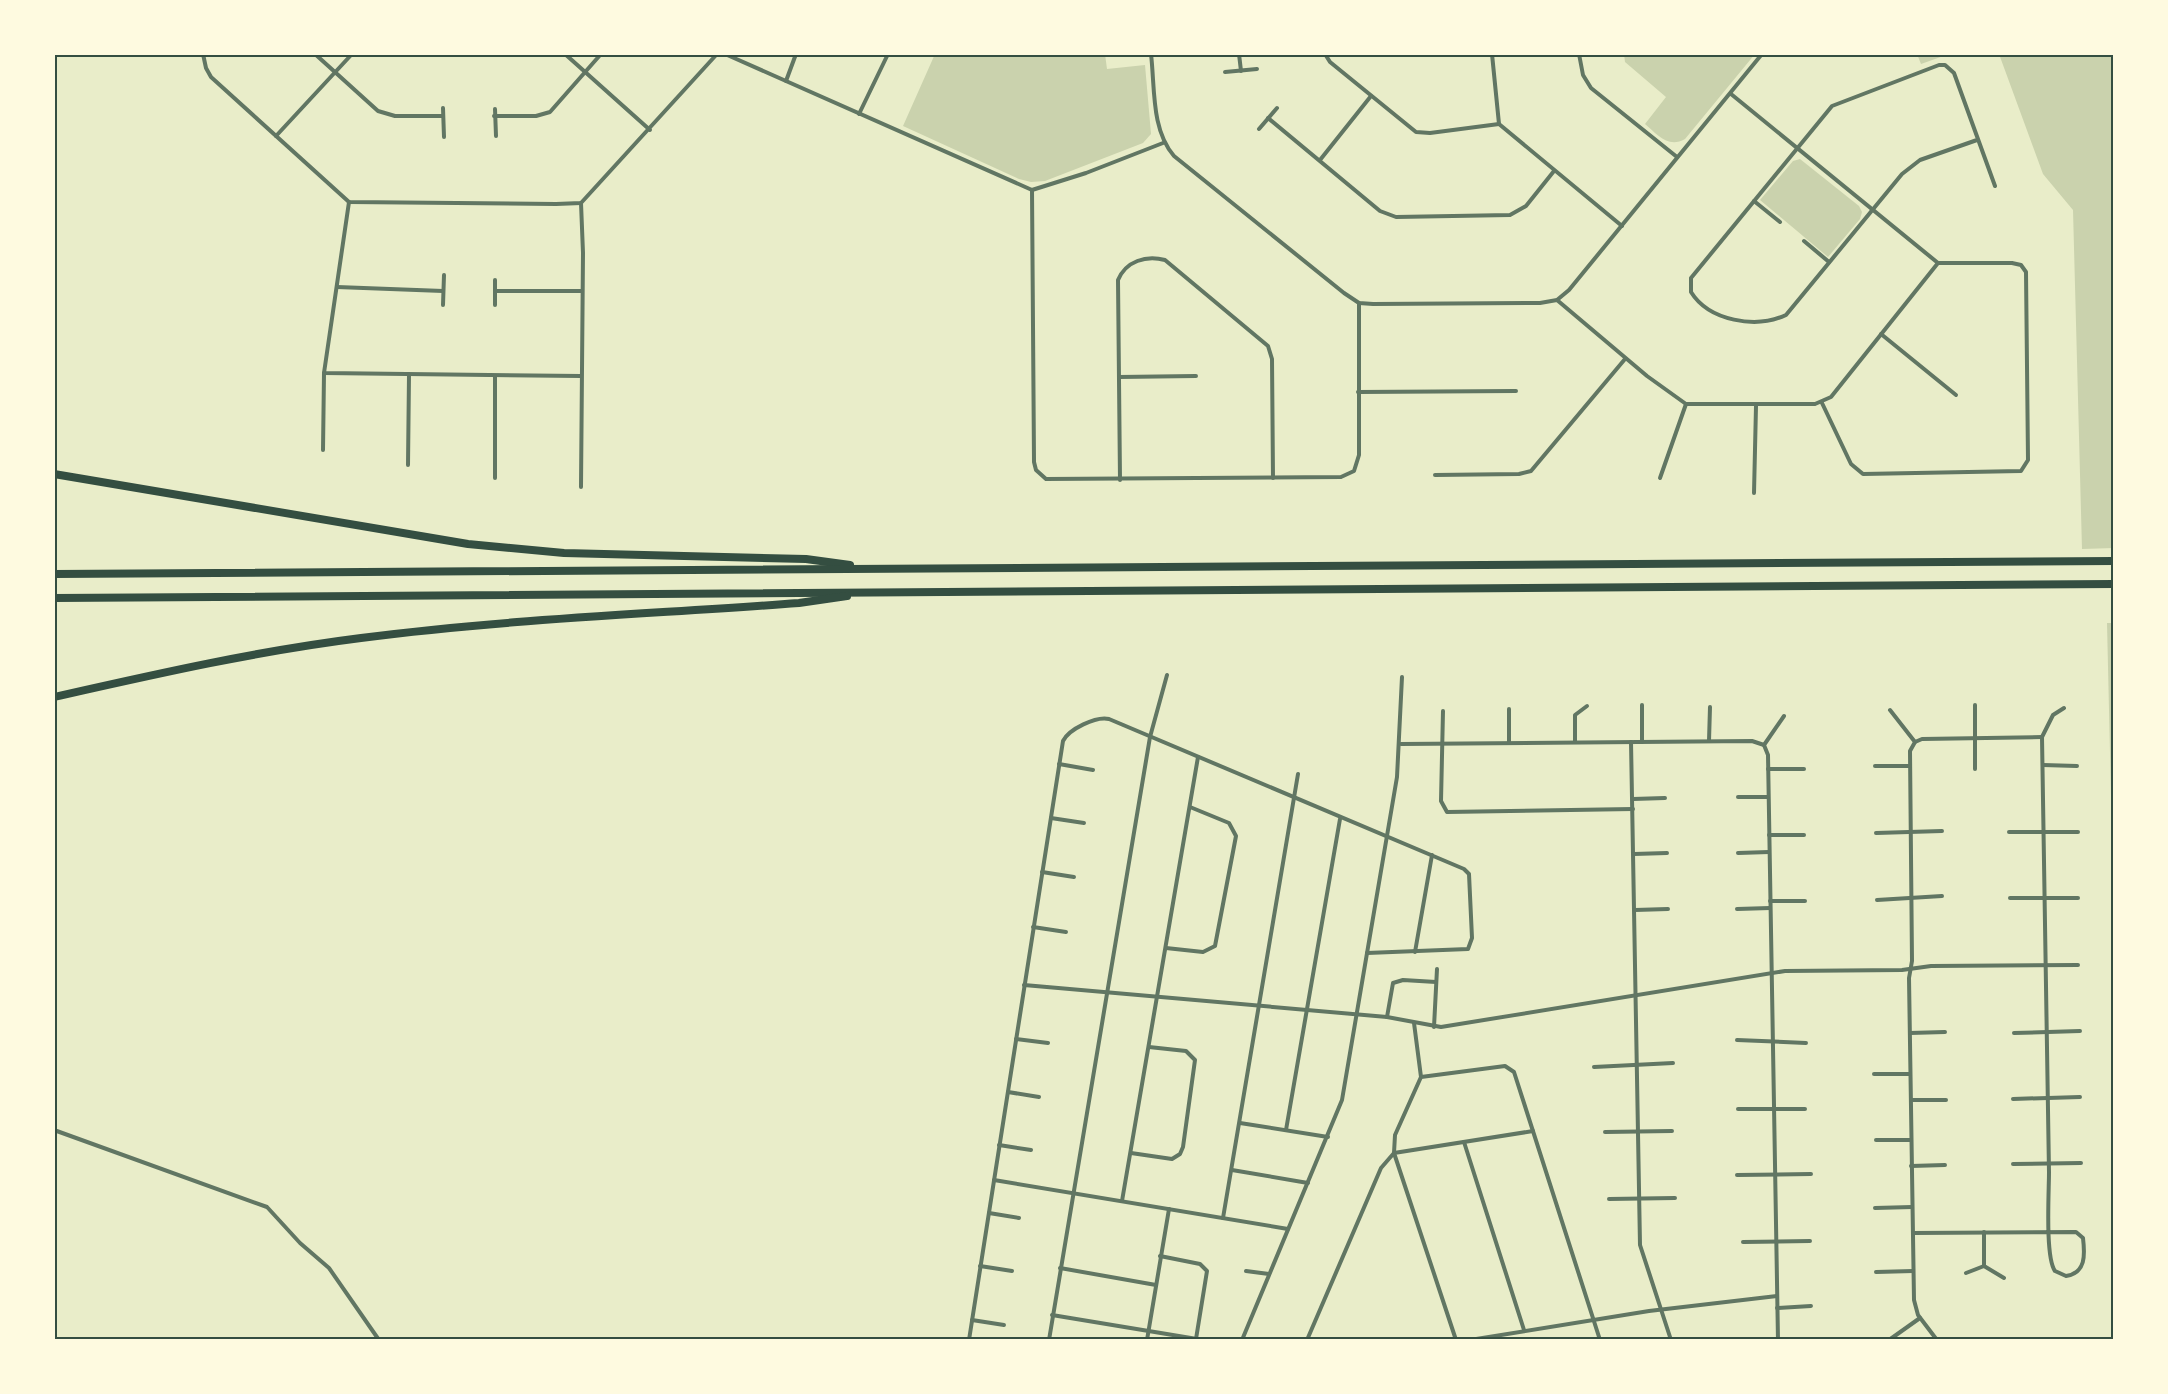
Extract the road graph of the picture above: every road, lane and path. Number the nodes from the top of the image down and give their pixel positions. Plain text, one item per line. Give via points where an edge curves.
1 (203, 54) edge
2 (315, 54) edge
3 (352, 54) edge
4 (565, 54) edge
5 (602, 54) edge
6 (717, 54) edge
7 (725, 54) edge
8 (796, 54) edge
9 (888, 54) edge
10 (1151, 54) edge
11 (1239, 54) edge
12 (1325, 54) edge
13 (1492, 54) edge
14 (1579, 54) edge
15 (1762, 54) edge
16 (1257, 69) dead end
17 (1241, 70) junction
18 (585, 72) junction
19 (1225, 72) dead end
20 (335, 73) junction
21 (786, 81) junction
22 (1731, 94) junction
23 (1371, 96) junction
24 (443, 108) dead end
25 (1277, 108) dead end
26 (495, 109) dead end
27 (859, 114) junction
28 (443, 116) junction
29 (494, 116) junction
30 (1268, 118) junction
31 (1499, 124) junction
32 (1259, 129) dead end
33 (650, 130) junction
34 (276, 136) junction
35 (496, 136) dead end
36 (444, 137) dead end
37 (1977, 140) junction
38 (1163, 143) junction
39 (1797, 148) junction
40 (1677, 158) junction
41 (1320, 160) junction
42 (1554, 171) junction
43 (1995, 186) dead end
44 (1032, 190) junction
45 (1754, 201) junction
46 (349, 202) junction
47 (581, 203) junction
48 (1872, 211) junction
49 (1780, 222) dead end
50 (1622, 226) junction
51 (1804, 241) dead end
52 (1829, 262) junction
53 (1938, 263) junction
54 (444, 275) dead end
55 (495, 280) dead end
56 (337, 287) junction
57 (443, 291) junction
58 (495, 291) junction
59 (581, 291) junction
60 (1557, 300) junction
61 (1359, 303) junction
62 (443, 305) dead end
63 (495, 305) dead end
64 (1881, 334) junction
65 (1625, 359) junction
66 (324, 374) junction
67 (409, 375) junction
68 (495, 376) junction
69 (581, 376) junction
70 (1196, 376) dead end
71 (1119, 377) junction
72 (1516, 391) dead end
73 (1358, 392) junction
74 (1956, 395) dead end
75 (1822, 403) junction
76 (1686, 404) junction
77 (1756, 405) junction
78 (323, 450) dead end
79 (408, 465) dead end
80 (54, 474) edge
81 (1435, 475) dead end
82 (495, 478) dead end
83 (1274, 478) junction
84 (1660, 478) dead end
85 (1120, 480) junction
86 (580, 487) dead end
87 (1754, 493) dead end
88 (2114, 561) edge
89 (866, 569) junction
90 (54, 574) edge
91 (2114, 584) edge
92 (863, 592) junction
93 (54, 598) edge
94 (1167, 675) dead end
95 (1402, 677) dead end
96 (54, 697) edge
97 (1642, 705) dead end
98 (1975, 705) dead end
99 (1587, 706) dead end
100 (1710, 707) dead end
101 (2064, 708) dead end
102 (1509, 709) dead end
103 (1890, 710) dead end
104 (1443, 711) dead end
105 (1784, 716) dead end
106 (1150, 737) junction
107 (2042, 737) junction
108 (1975, 738) junction
109 (1709, 741) junction
110 (1575, 742) junction
111 (1632, 742) junction
112 (1642, 742) junction
113 (1915, 742) junction
114 (1509, 743) junction
115 (1401, 744) junction
116 (1442, 744) junction
117 (1764, 745) junction
118 (1198, 758) junction
119 (1059, 764) junction
120 (2043, 765) junction
121 (1875, 766) dead end
122 (1910, 766) junction
123 (2077, 766) dead end
124 (1768, 769) junction
125 (1804, 769) dead end
126 (1975, 769) dead end
127 (1093, 770) dead end
128 (1298, 774) dead end
129 (1738, 797) dead end
130 (1768, 797) junction
131 (1665, 798) dead end
132 (1294, 799) junction
133 (1633, 799) junction
134 (1190, 807) junction
135 (1633, 809) junction
136 (1051, 818) junction
137 (1340, 819) junction
138 (1084, 823) dead end
139 (1942, 831) dead end
140 (1911, 832) junction
141 (2009, 832) dead end
142 (2044, 832) junction
143 (2078, 832) dead end
144 (1876, 833) dead end
145 (1769, 835) junction
146 (1804, 835) dead end
147 (1386, 837) junction
148 (1769, 852) junction
149 (1667, 853) dead end
150 (1738, 853) dead end
151 (1634, 854) junction
152 (1432, 855) junction
153 (1042, 872) junction
154 (1074, 877) dead end
155 (1942, 896) dead end
156 (1912, 898) junction
157 (2010, 898) dead end
158 (2044, 898) junction
159 (2078, 898) dead end
160 (1877, 900) dead end
161 (1770, 901) junction
162 (1805, 901) dead end
163 (1770, 908) junction
164 (1668, 909) dead end
165 (1737, 909) dead end
166 (1635, 910) junction
167 (1033, 927) junction
168 (1066, 932) dead end
169 (1166, 948) junction
170 (1367, 952) junction
171 (1415, 952) junction
172 (2078, 965) dead end
173 (2046, 966) junction
174 (1911, 968) junction
175 (1437, 969) dead end
176 (1771, 973) junction
177 (1436, 982) junction
178 (1024, 985) junction
179 (1107, 993) junction
180 (1636, 996) junction
181 (1157, 998) junction
182 (1259, 1006) junction
183 (1307, 1011) junction
184 (1356, 1016) junction
185 (1387, 1017) junction
186 (1414, 1023) junction
187 (1434, 1027) junction
188 (2080, 1031) dead end
189 (1945, 1032) dead end
190 (2047, 1032) junction
191 (1910, 1033) junction
192 (2014, 1033) dead end
193 (1016, 1039) junction
194 (1737, 1041) dead end
195 (1772, 1042) junction
196 (1048, 1043) dead end
197 (1806, 1043) dead end
198 (1149, 1047) junction
199 (1673, 1063) dead end
200 (1637, 1065) junction
201 (1594, 1067) dead end
202 (1874, 1074) dead end
203 (1910, 1074) junction
204 (1421, 1077) junction
205 (1008, 1092) junction
206 (1039, 1097) dead end
207 (2080, 1097) dead end
208 (2048, 1098) junction
209 (2013, 1099) dead end
210 (1911, 1100) junction
211 (1946, 1100) dead end
212 (1738, 1109) dead end
213 (1773, 1109) junction
214 (1805, 1109) dead end
215 (1240, 1123) junction
216 (54, 1130) edge
217 (1286, 1130) junction
218 (1533, 1131) junction
219 (1672, 1131) dead end
220 (1605, 1132) dead end
221 (1638, 1132) junction
222 (1328, 1137) junction
223 (1876, 1140) dead end
224 (1911, 1140) junction
225 (1464, 1142) junction
226 (999, 1145) junction
227 (1031, 1150) dead end
228 (1131, 1153) junction
229 (1394, 1153) junction
230 (2049, 1163) junction
231 (2081, 1163) dead end
232 (2013, 1164) dead end
233 (1911, 1166) junction
234 (1946, 1166) dead end
235 (1232, 1170) junction
236 (1774, 1174) junction
237 (1811, 1174) dead end
238 (1737, 1175) dead end
239 (994, 1180) junction
240 (1308, 1183) junction
241 (1073, 1193) junction
242 (1640, 1198) junction
243 (1674, 1198) dead end
244 (1610, 1199) dead end
245 (1122, 1201) junction
246 (1912, 1207) junction
247 (1875, 1208) dead end
248 (1169, 1209) junction
249 (989, 1213) junction
250 (1019, 1218) dead end
251 (1223, 1218) junction
252 (1288, 1229) junction
253 (2050, 1231) junction
254 (1984, 1232) junction
255 (1912, 1233) junction
256 (1810, 1241) dead end
257 (1743, 1242) dead end
258 (1776, 1242) junction
259 (1160, 1256) junction
260 (980, 1266) junction
261 (1984, 1266) junction
262 (1060, 1268) junction
263 (1012, 1271) dead end
264 (1246, 1271) dead end
265 (1913, 1271) junction
266 (1876, 1272) dead end
267 (1966, 1273) dead end
268 (1269, 1274) junction
269 (2004, 1278) dead end
270 (1156, 1285) junction
271 (1777, 1296) junction
272 (1811, 1306) dead end
273 (1777, 1308) junction
274 (1662, 1310) junction
275 (1052, 1315) junction
276 (1920, 1318) junction
277 (972, 1320) junction
278 (1593, 1321) junction
279 (1004, 1325) dead end
280 (1524, 1330) junction
281 (1148, 1331) junction
282 (1196, 1339) edge
283 (379, 1340) edge
284 (969, 1340) edge
285 (1049, 1340) edge
286 (1147, 1340) edge
287 (1203, 1340) edge
288 (1242, 1340) edge
289 (1308, 1340) edge
290 (1456, 1340) edge
291 (1470, 1340) edge
292 (1599, 1340) edge
293 (1671, 1340) edge
294 (1778, 1340) edge
295 (1889, 1340) edge
296 (1937, 1340) edge

1 - 34 street via 212,77
2 - 20 street
3 - 20 street
4 - 18 street
5 - 18 street
6 - 33 street
7 - 21 street
8 - 21 street
9 - 27 street
10 - 38 street
11 - 17 street
12 - 23 street
13 - 31 street
14 - 40 street via 1583,75 1591,88
15 - 22 street
16 - 17 street
17 - 19 street
18 - 29 street via 549,112 536,116
18 - 33 street
20 - 28 street via 385,114
20 - 34 street
21 - 27 street
22 - 39 street
22 - 40 street
23 - 31 street via 1421,133
23 - 41 street
24 - 28 street
25 - 30 street
26 - 29 street
27 - 44 street
28 - 36 street
29 - 35 street
30 - 32 street
30 - 41 street
31 - 42 street
33 - 47 street
34 - 46 street
37 - 39 street via 1954,73 1950,67 1939,65 1840,100
37 - 43 street
37 - 48 street via 1912,165
38 - 44 street
38 - 61 street via 1174,156
39 - 45 street
39 - 48 street
40 - 50 street
41 - 42 street via 1380,211 1396,217 1510,215 1526,206
42 - 50 street
44 - 85 street via 1036,470 1047,479
45 - 49 street
45 - 52 street via 1690,278 1694,296 1728,319 1773,320 1790,311
46 - 47 street
46 - 56 street
47 - 59 street
48 - 52 street
48 - 53 street
50 - 60 street
51 - 52 street
53 - 64 street
53 - 75 street via 2012,263 2024,268 2028,449 2025,468 2017,473 1863,474 1851,464
54 - 57 street
55 - 58 street
56 - 57 street
56 - 66 street
57 - 62 street
58 - 59 street
58 - 63 street
59 - 69 street
60 - 61 street
60 - 65 street
61 - 73 street
64 - 74 street
64 - 75 street
65 - 76 street
65 - 81 street via 1531,471
66 - 67 street
66 - 78 street
67 - 68 street
67 - 79 street
68 - 69 street
68 - 82 street
69 - 86 street
70 - 71 street
71 - 83 street via 1118,280 1132,263 1147,258 1165,260 1268,346 1272,359
71 - 85 street
72 - 73 street
73 - 83 street via 1359,455 1354,471 1341,477
75 - 77 street
76 - 77 street
76 - 84 street
77 - 87 street
80 - 89 highway via 468,544 564,554 806,559
83 - 85 street
88 - 89 highway
89 - 90 highway
91 - 92 highway
92 - 93 highway
92 - 96 highway via 799,603 485,624 362,637 216,661
94 - 106 street
95 - 115 street
97 - 112 street
98 - 108 street
99 - 110 street via 1575,715
100 - 109 street
101 - 107 street via 2053,714
102 - 114 street
103 - 113 street
104 - 116 street
105 - 117 street
106 - 118 street
106 - 119 street via 1109,719 1097,719 1065,736
106 - 179 street
107 - 108 street
107 - 120 street
108 - 113 street via 1922,738
108 - 126 street
109 - 112 street
109 - 117 street via 1756,741
110 - 111 street
110 - 114 street
111 - 112 street
111 - 133 street
113 - 122 street
114 - 116 street
115 - 116 street
115 - 147 street
116 - 135 street via 1441,801 1445,810 1454,813
117 - 124 street
118 - 132 street
118 - 134 street
119 - 127 street
119 - 136 street
120 - 123 street
120 - 142 street
121 - 122 street
122 - 140 street
124 - 125 street
124 - 130 street
128 - 132 street
129 - 130 street
130 - 145 street
131 - 133 street
132 - 137 street
132 - 182 street
133 - 135 street
134 - 169 street
134 - 169 street via 1229,823 1236,836 1215,946 1203,952
135 - 151 street
136 - 138 street
136 - 153 street
137 - 147 street
137 - 183 street
139 - 140 street
140 - 144 street
140 - 156 street
141 - 142 street
142 - 143 street
142 - 158 street
145 - 146 street
145 - 148 street
147 - 152 street
147 - 170 street
148 - 150 street
148 - 161 street
149 - 151 street
151 - 166 street
152 - 171 street
152 - 171 street via 1469,874 1472,941 1462,951
153 - 154 street
153 - 167 street
155 - 156 street
156 - 160 street
156 - 174 street
157 - 158 street
158 - 159 street
158 - 173 street
161 - 162 street
161 - 163 street
163 - 165 street
163 - 176 street
164 - 166 street
166 - 180 street
167 - 168 street
167 - 178 street
169 - 181 street
170 - 171 street
170 - 184 street
172 - 173 street
173 - 174 street
173 - 190 street
174 - 176 street
174 - 191 street
175 - 177 street
176 - 180 street
176 - 195 street
177 - 185 street via 1393,983
177 - 187 street
178 - 179 street
178 - 193 street
179 - 181 street
179 - 241 street
180 - 187 street
180 - 200 street
181 - 182 street
181 - 198 street
182 - 183 street
182 - 215 street
183 - 184 street
183 - 217 street
184 - 185 street
184 - 222 street via 1342,1100
185 - 186 street
186 - 187 street
186 - 204 street
188 - 190 street
189 - 191 street
190 - 192 street
190 - 208 street
191 - 203 street
193 - 196 street
193 - 205 street
194 - 195 street
195 - 197 street
195 - 213 street
198 - 228 street
198 - 228 street via 1186,1052 1195,1060 1183,1147 1172,1159
199 - 200 street
200 - 201 street
200 - 221 street
202 - 203 street
203 - 210 street
204 - 218 street via 1508,1066 1514,1072
204 - 229 street via 1395,1135
205 - 206 street
205 - 226 street
207 - 208 street
208 - 209 street
208 - 230 street
210 - 211 street
210 - 224 street
212 - 213 street
213 - 214 street
213 - 236 street
215 - 217 street
215 - 235 street
216 - 283 street via 267,1207 329,1268
217 - 222 street
218 - 225 street
218 - 278 street
219 - 221 street
220 - 221 street
221 - 242 street
222 - 240 street
223 - 224 street
224 - 233 street
225 - 229 street
225 - 280 street
226 - 227 street
226 - 239 street
228 - 245 street
229 - 289 street via 1377,1177
229 - 290 street
230 - 231 street
230 - 232 street
230 - 253 street
233 - 234 street
233 - 246 street
235 - 240 street
235 - 251 street
236 - 237 street
236 - 238 street
236 - 258 street
239 - 241 street
239 - 249 street
240 - 252 street
241 - 245 street
241 - 262 street
242 - 243 street
242 - 244 street
242 - 274 street via 1641,1250
245 - 248 street
246 - 247 street
246 - 255 street
248 - 251 street
248 - 259 street
249 - 250 street
249 - 260 street
251 - 252 street
252 - 268 street
253 - 253 street via 2052,1268 2061,1275 2074,1274 2084,1262 2082,1236 2076,1232
253 - 254 street
254 - 255 street
254 - 261 street
255 - 265 street
256 - 258 street
257 - 258 street
258 - 271 street
259 - 270 street
259 - 282 street via 1200,1264 1206,1271
260 - 263 street
260 - 277 street
261 - 267 street
261 - 269 street
262 - 270 street
262 - 275 street
264 - 268 street
265 - 266 street
265 - 276 street via 1914,1300
268 - 288 street
270 - 281 street
271 - 273 street
271 - 274 street
272 - 273 street
273 - 294 street
274 - 278 street
274 - 293 street
275 - 281 street
275 - 285 street
276 - 295 street
276 - 296 street
277 - 279 street
277 - 284 street
278 - 280 street
278 - 292 street
280 - 291 street
281 - 282 street
281 - 286 street
282 - 287 street

